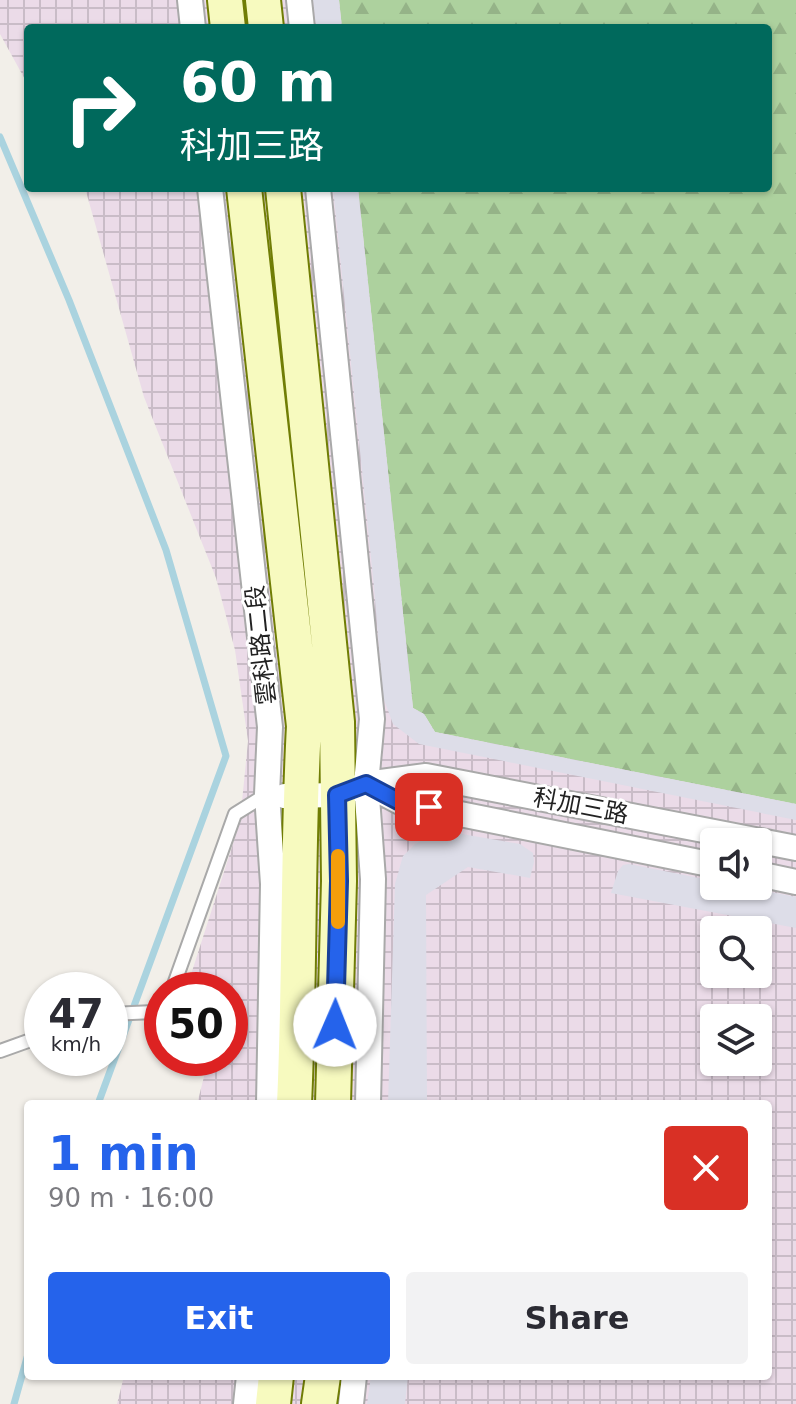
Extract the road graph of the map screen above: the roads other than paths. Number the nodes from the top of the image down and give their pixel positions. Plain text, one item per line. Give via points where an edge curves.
1 (190, 0) edge
2 (225, 0) edge
3 (263, 0) edge
4 (299, 0) edge
5 (193, 24) edge
6 (228, 24) edge
7 (266, 24) edge
8 (302, 24) edge
9 (210, 192) edge
10 (244, 192) edge
11 (283, 192) edge
12 (318, 192) edge
13 (352, 790) junction
14 (284, 796) junction
15 (796, 848) edge
16 (700, 862) edge
17 (772, 877) edge
18 (796, 882) edge
19 (178, 972) edge
20 (24, 1042) edge
21 (0, 1051) edge
22 (269, 1100) edge
23 (294, 1100) edge
24 (333, 1100) edge
25 (368, 1100) edge
26 (249, 1380) edge
27 (276, 1380) edge
28 (322, 1380) edge
29 (354, 1380) edge
30 (246, 1404) edge
31 (273, 1404) edge
32 (319, 1404) edge
33 (351, 1404) edge

1 - 5 street
2 - 6 main road
3 - 7 main road
4 - 8 street
9 - 14 street, 雲科路二段 via 270,727
10 - 14 main road, 雲科路二段 via 304,726
11 - 13 main road via 337,722
12 - 13 street via 372,719
13 - 14 street, 科加三路
13 - 15 street, 科加三路 via 426,776
13 - 16 street, 科加三路
13 - 24 main road via 339,881
13 - 25 street via 373,879
14 - 19 lane via 235,814
14 - 22 street, 雲科路二段 via 273,884
14 - 23 main road, 雲科路二段 via 297,1040
17 - 18 street
20 - 21 lane
26 - 30 street
27 - 31 main road
28 - 32 main road
29 - 33 street

